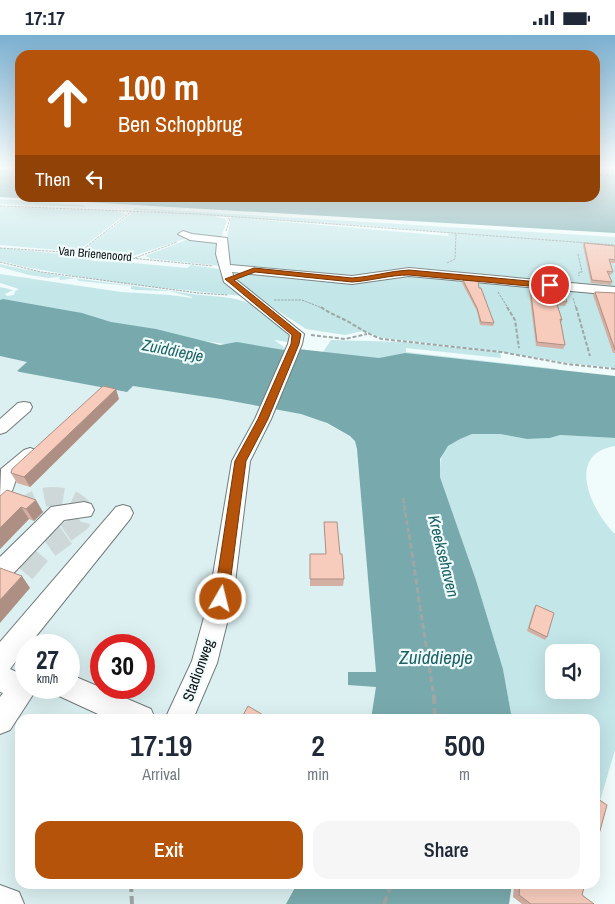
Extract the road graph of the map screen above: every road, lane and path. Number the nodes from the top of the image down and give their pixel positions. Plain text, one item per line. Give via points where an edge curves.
1 (67, 209) edge
2 (132, 211) junction
3 (227, 217) junction
4 (456, 233) junction
5 (187, 236) joint
6 (223, 240) junction
7 (615, 245) edge
8 (0, 248) edge
9 (78, 253) junction
10 (578, 254) dead end
11 (134, 258) junction
12 (0, 262) edge
13 (227, 274) junction
14 (426, 274) junction
15 (459, 277) joint
16 (491, 280) junction
17 (576, 288) junction
18 (615, 291) edge
19 (256, 301) junction
20 (367, 334) junction
21 (296, 339) junction
22 (518, 348) dead end
23 (590, 356) dead end
24 (615, 369) edge
25 (24, 407) dead end
26 (0, 428) edge
27 (45, 440) edge
28 (0, 491) edge
29 (403, 498) dead end
30 (84, 510) dead end
31 (123, 513) dead end
32 (0, 573) edge
33 (0, 661) edge
34 (15, 688) edge
35 (80, 692) edge
36 (130, 714) edge
37 (181, 714) edge
38 (434, 714) edge
39 (0, 720) edge
40 (131, 889) edge
41 (390, 889) edge
42 (0, 902) edge
43 (7, 904) edge
44 (132, 904) edge
45 (384, 904) edge

1 - 2 path
2 - 3 path
2 - 9 path
3 - 4 path
3 - 6 path via 230,219
4 - 7 path
4 - 14 path via 455,259
5 - 6 lane
5 - 11 path
6 - 13 street via 222,254
8 - 9 path, Van Brienenoord
9 - 11 path, Van Brienenoord
10 - 17 path
11 - 13 path, Van Brienenoord via 191,264
12 - 19 path via 41,272 235,296 247,303
13 - 14 street via 254,270 352,280 391,273
13 - 19 street
14 - 15 street
15 - 16 lane
16 - 17 lane
16 - 22 path via 515,320
17 - 18 lane
17 - 23 path
19 - 20 path via 302,300 318,305
19 - 21 street
20 - 21 path via 345,339
20 - 24 path via 382,339
21 - 37 street, Stadionweg via 263,419 241,461 221,599 204,663
25 - 26 street
27 - 28 street via 8,474
29 - 38 path
30 - 32 street via 58,513
31 - 33 street
34 - 39 street
35 - 36 street
40 - 44 path
41 - 45 path
42 - 43 lane

